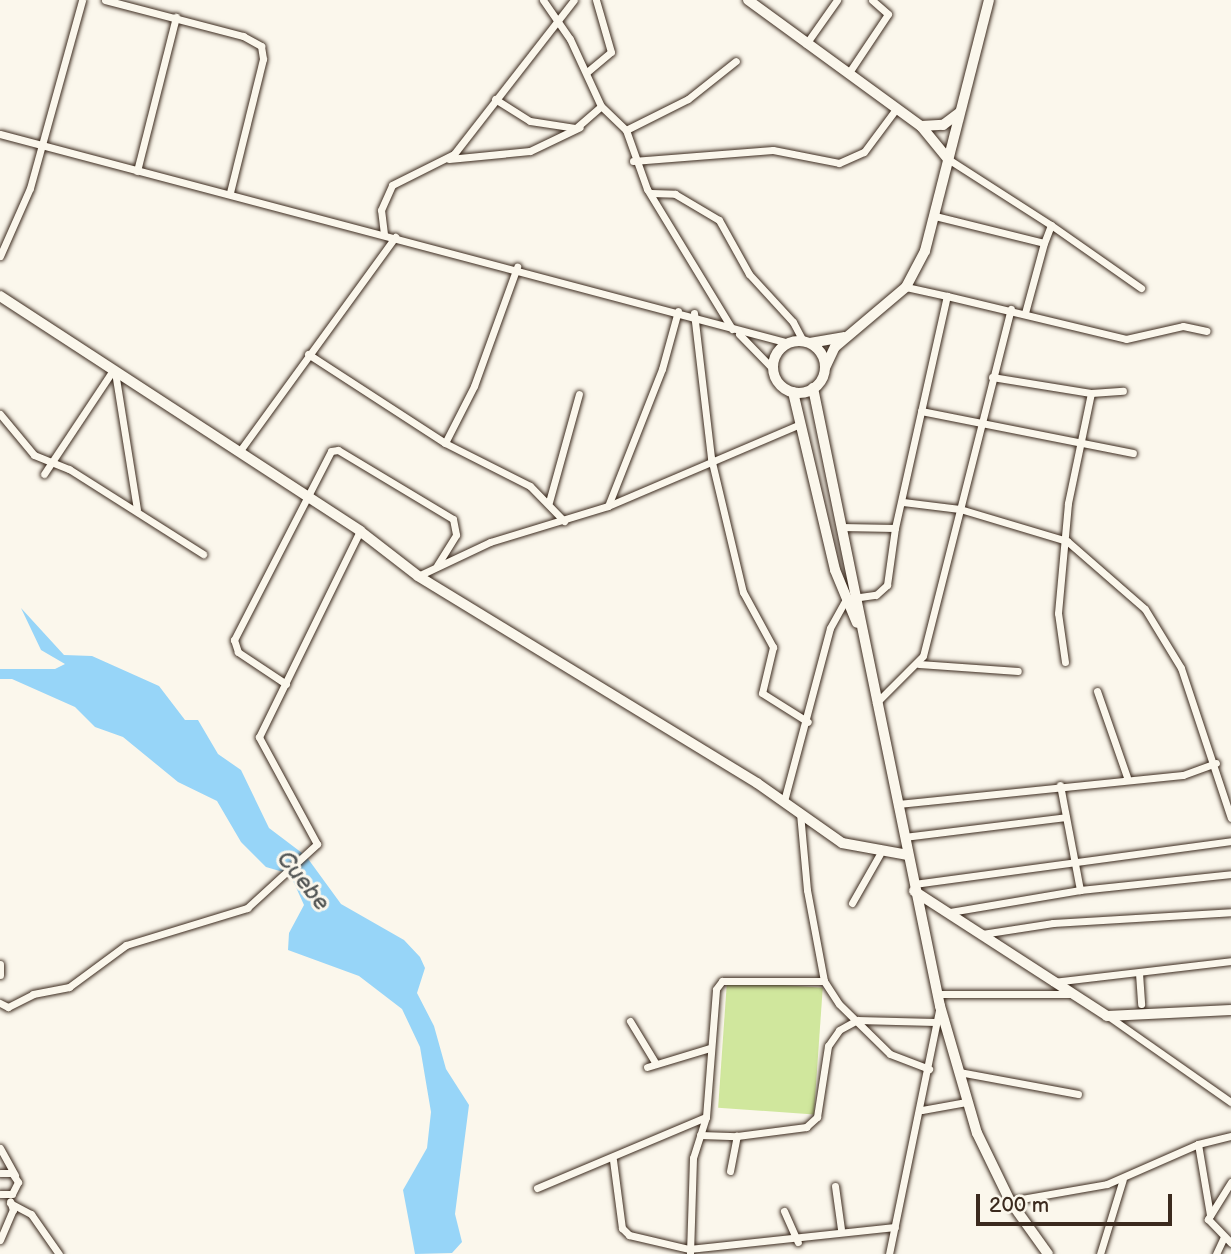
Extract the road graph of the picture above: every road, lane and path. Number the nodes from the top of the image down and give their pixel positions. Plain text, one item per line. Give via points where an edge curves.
1 (82, 0) edge
2 (105, 0) edge
3 (543, 0) edge
4 (574, 0) edge
5 (596, 0) edge
6 (748, 0) edge
7 (837, 0) edge
8 (872, 0) edge
9 (989, 0) edge
10 (176, 17) junction
11 (558, 20) junction
12 (806, 44) junction
13 (736, 61) dead end
14 (587, 72) junction
15 (848, 74) junction
16 (495, 99) junction
17 (601, 106) junction
18 (896, 109) junction
19 (961, 111) junction
20 (921, 126) junction
21 (580, 127) junction
22 (626, 130) junction
23 (0, 134) edge
24 (43, 147) junction
25 (449, 159) junction
26 (948, 159) junction
27 (633, 161) junction
28 (137, 171) junction
29 (230, 192) junction
30 (651, 193) junction
31 (935, 216) junction
32 (1051, 226) junction
33 (384, 234) junction
34 (395, 237) junction
35 (1044, 243) junction
36 (0, 256) edge
37 (517, 267) junction
38 (906, 287) junction
39 (1141, 288) dead end
40 (0, 296) edge
41 (947, 296) junction
42 (1011, 310) junction
43 (678, 312) junction
44 (694, 313) junction
45 (1025, 313) junction
46 (736, 331) junction
47 (1206, 331) dead end
48 (846, 336) junction
49 (789, 342) junction
50 (806, 342) junction
51 (308, 354) junction
52 (773, 369) junction
53 (825, 369) junction
54 (114, 371) junction
55 (992, 377) junction
56 (813, 388) junction
57 (1123, 391) dead end
58 (793, 392) junction
59 (1091, 393) junction
60 (579, 394) dead end
61 (921, 411) junction
62 (0, 414) edge
63 (979, 420) junction
64 (800, 424) junction
65 (1082, 441) junction
66 (444, 443) junction
67 (239, 452) junction
68 (1133, 453) dead end
69 (711, 458) junction
70 (52, 461) junction
71 (44, 474) dead end
72 (304, 496) junction
73 (549, 502) junction
74 (903, 502) junction
75 (608, 506) junction
76 (137, 509) junction
77 (960, 509) junction
78 (564, 521) junction
79 (841, 527) junction
80 (895, 528) junction
81 (360, 531) junction
82 (1067, 541) junction
83 (203, 554) dead end
84 (437, 565) junction
85 (418, 576) junction
86 (851, 598) junction
87 (1065, 662) dead end
88 (919, 664) junction
89 (1018, 671) dead end
90 (286, 684) junction
91 (1097, 691) dead end
92 (876, 703) junction
93 (808, 722) junction
94 (1216, 763) junction
95 (1127, 777) junction
96 (1060, 785) junction
97 (784, 801) junction
98 (898, 804) junction
99 (800, 812) junction
100 (1066, 817) junction
101 (1231, 818) edge
102 (904, 837) junction
103 (1231, 841) edge
104 (880, 854) junction
105 (908, 855) junction
106 (1075, 862) junction
107 (1231, 874) edge
108 (914, 887) junction
109 (1080, 890) junction
110 (852, 903) dead end
111 (950, 912) junction
112 (1231, 912) edge
113 (982, 934) junction
114 (1231, 961) edge
115 (0, 964) edge
116 (1139, 973) junction
117 (0, 975) edge
118 (824, 981) junction
119 (1052, 982) junction
120 (1070, 994) junction
121 (939, 1000) junction
122 (0, 1003) edge
123 (1141, 1004) dead end
124 (1231, 1010) edge
125 (1107, 1016) junction
126 (857, 1020) junction
127 (630, 1021) dead end
128 (935, 1022) junction
129 (710, 1048) junction
130 (656, 1063) junction
131 (647, 1067) dead end
132 (929, 1069) junction
133 (959, 1072) junction
134 (1078, 1094) dead end
135 (967, 1102) junction
136 (1231, 1102) edge
137 (922, 1110) junction
138 (706, 1117) junction
139 (700, 1135) junction
140 (737, 1136) junction
141 (1231, 1136) edge
142 (1198, 1144) junction
143 (2, 1152) edge
144 (613, 1160) junction
145 (0, 1171) edge
146 (730, 1171) dead end
147 (15, 1176) junction
148 (1123, 1179) junction
149 (1231, 1182) edge
150 (835, 1186) dead end
151 (537, 1188) dead end
152 (0, 1194) edge
153 (12, 1194) junction
154 (1010, 1201) junction
155 (10, 1203) junction
156 (784, 1211) dead end
157 (1210, 1214) junction
158 (895, 1227) junction
159 (841, 1229) junction
160 (0, 1240) edge
161 (1227, 1240) edge
162 (798, 1242) junction
163 (690, 1252) edge
164 (59, 1254) edge
165 (889, 1254) edge
166 (1048, 1254) edge
167 (1100, 1254) edge
168 (1216, 1254) edge

1 - 24 street
2 - 10 street
3 - 11 street
4 - 11 street
5 - 14 street via 611,52
6 - 12 main road
7 - 12 street
8 - 15 street via 888,14
9 - 19 main road
10 - 28 street
10 - 29 street via 252,39 263,51
11 - 14 street
11 - 16 street
12 - 15 main road
13 - 22 street via 688,99
14 - 17 street
15 - 18 main road
16 - 21 street via 530,121
16 - 25 street
17 - 21 street
17 - 22 street
18 - 20 main road
18 - 27 street via 864,152 839,163 773,150
19 - 20 main road via 943,125
19 - 26 main road
20 - 26 main road
21 - 25 street via 530,151
22 - 27 street
23 - 24 street
24 - 28 street
24 - 36 street
25 - 33 street via 392,185 381,210
26 - 31 main road
26 - 32 street
27 - 30 street
28 - 29 street
29 - 33 street
30 - 46 street
30 - 50 street via 675,194 719,220 749,274
31 - 35 street
31 - 38 main road
32 - 35 street
32 - 39 street
33 - 34 street
34 - 37 street
34 - 51 street
35 - 45 street
37 - 43 street
37 - 66 street via 474,386
38 - 41 street
38 - 48 main road
40 - 54 main road
41 - 42 street
41 - 61 street
42 - 45 street
42 - 55 street
43 - 44 street
43 - 75 street via 662,369
44 - 46 street
44 - 69 street
45 - 47 street via 1126,339 1183,326
46 - 49 street
46 - 52 street
48 - 50 main road
48 - 53 main road
49 - 50 main road
49 - 52 main road via 777,353
50 - 53 main road via 824,358
51 - 66 street
51 - 67 street
52 - 58 main road via 779,383
53 - 56 main road
54 - 67 main road
54 - 70 street
54 - 76 street
55 - 59 street
55 - 63 street
56 - 58 main road
56 - 79 main road
57 - 59 street
58 - 64 main road
59 - 65 street
60 - 73 street
61 - 63 street
61 - 74 street
62 - 70 street via 24,447
63 - 65 street
63 - 77 street
64 - 69 street
64 - 86 main road
65 - 68 street
65 - 82 street via 1068,503
66 - 73 street via 510,474
67 - 72 main road
69 - 75 street
69 - 93 street via 743,592 772,640 762,693
70 - 71 street
70 - 76 street
72 - 81 main road
72 - 84 street via 331,451 338,450 453,519 458,530
72 - 90 street via 271,573 234,640 238,652
73 - 78 street
74 - 77 street
74 - 80 street
75 - 78 street
76 - 83 street
77 - 82 street
77 - 88 street
78 - 84 street via 502,537
79 - 80 street
79 - 86 main road
80 - 86 street via 887,585 876,595
81 - 85 main road
81 - 90 street
82 - 87 street via 1058,613
82 - 94 street via 1145,609 1162,632
84 - 85 street
85 - 97 main road
86 - 92 main road
86 - 93 street via 830,628
88 - 89 street
88 - 92 street
90 - 122 street via 259,737 314,831 317,844 310,854 239,911 126,945 69,987 33,994 8,1007
91 - 95 street
92 - 98 main road
93 - 97 street
94 - 95 street via 1183,775
94 - 101 street
95 - 96 street
96 - 98 street
96 - 100 street
97 - 99 main road
98 - 102 main road
99 - 104 main road via 842,843
99 - 118 street via 807,890
100 - 102 street
100 - 106 street
102 - 105 main road
103 - 106 street
104 - 105 main road
104 - 110 street
105 - 108 main road
106 - 108 street
106 - 109 street
107 - 109 street
108 - 111 main road
108 - 121 main road
109 - 111 street
111 - 113 main road
112 - 113 street via 1053,923
113 - 119 main road
114 - 116 street
115 - 117 street
116 - 119 street
116 - 123 street
118 - 126 street
118 - 129 street via 722,981 716,989
119 - 120 main road
120 - 121 street
120 - 125 main road
121 - 128 street
121 - 133 main road
124 - 125 main road
125 - 136 street
126 - 128 street
126 - 132 street via 890,1054
126 - 140 street via 839,1030 828,1046 817,1116 806,1127
127 - 130 street
128 - 132 street
129 - 130 street
129 - 138 street
130 - 131 street
132 - 137 street
133 - 134 street
133 - 135 main road
135 - 137 street
135 - 154 main road
137 - 158 street
138 - 139 street
138 - 144 street
139 - 140 street
139 - 163 street via 693,1158
140 - 146 street
141 - 142 street
142 - 148 street
142 - 157 street
143 - 145 street
143 - 147 street
144 - 151 street
144 - 163 street via 624,1232
145 - 147 street
147 - 153 street via 18,1185
148 - 154 street
148 - 167 street
149 - 157 street
150 - 159 street
152 - 153 street
153 - 155 street
154 - 166 main road
155 - 160 street via 12,1210
155 - 164 street via 31,1214
156 - 162 street
157 - 161 street via 1210,1224
158 - 159 street
158 - 165 street
159 - 162 street
161 - 168 street
162 - 163 street

